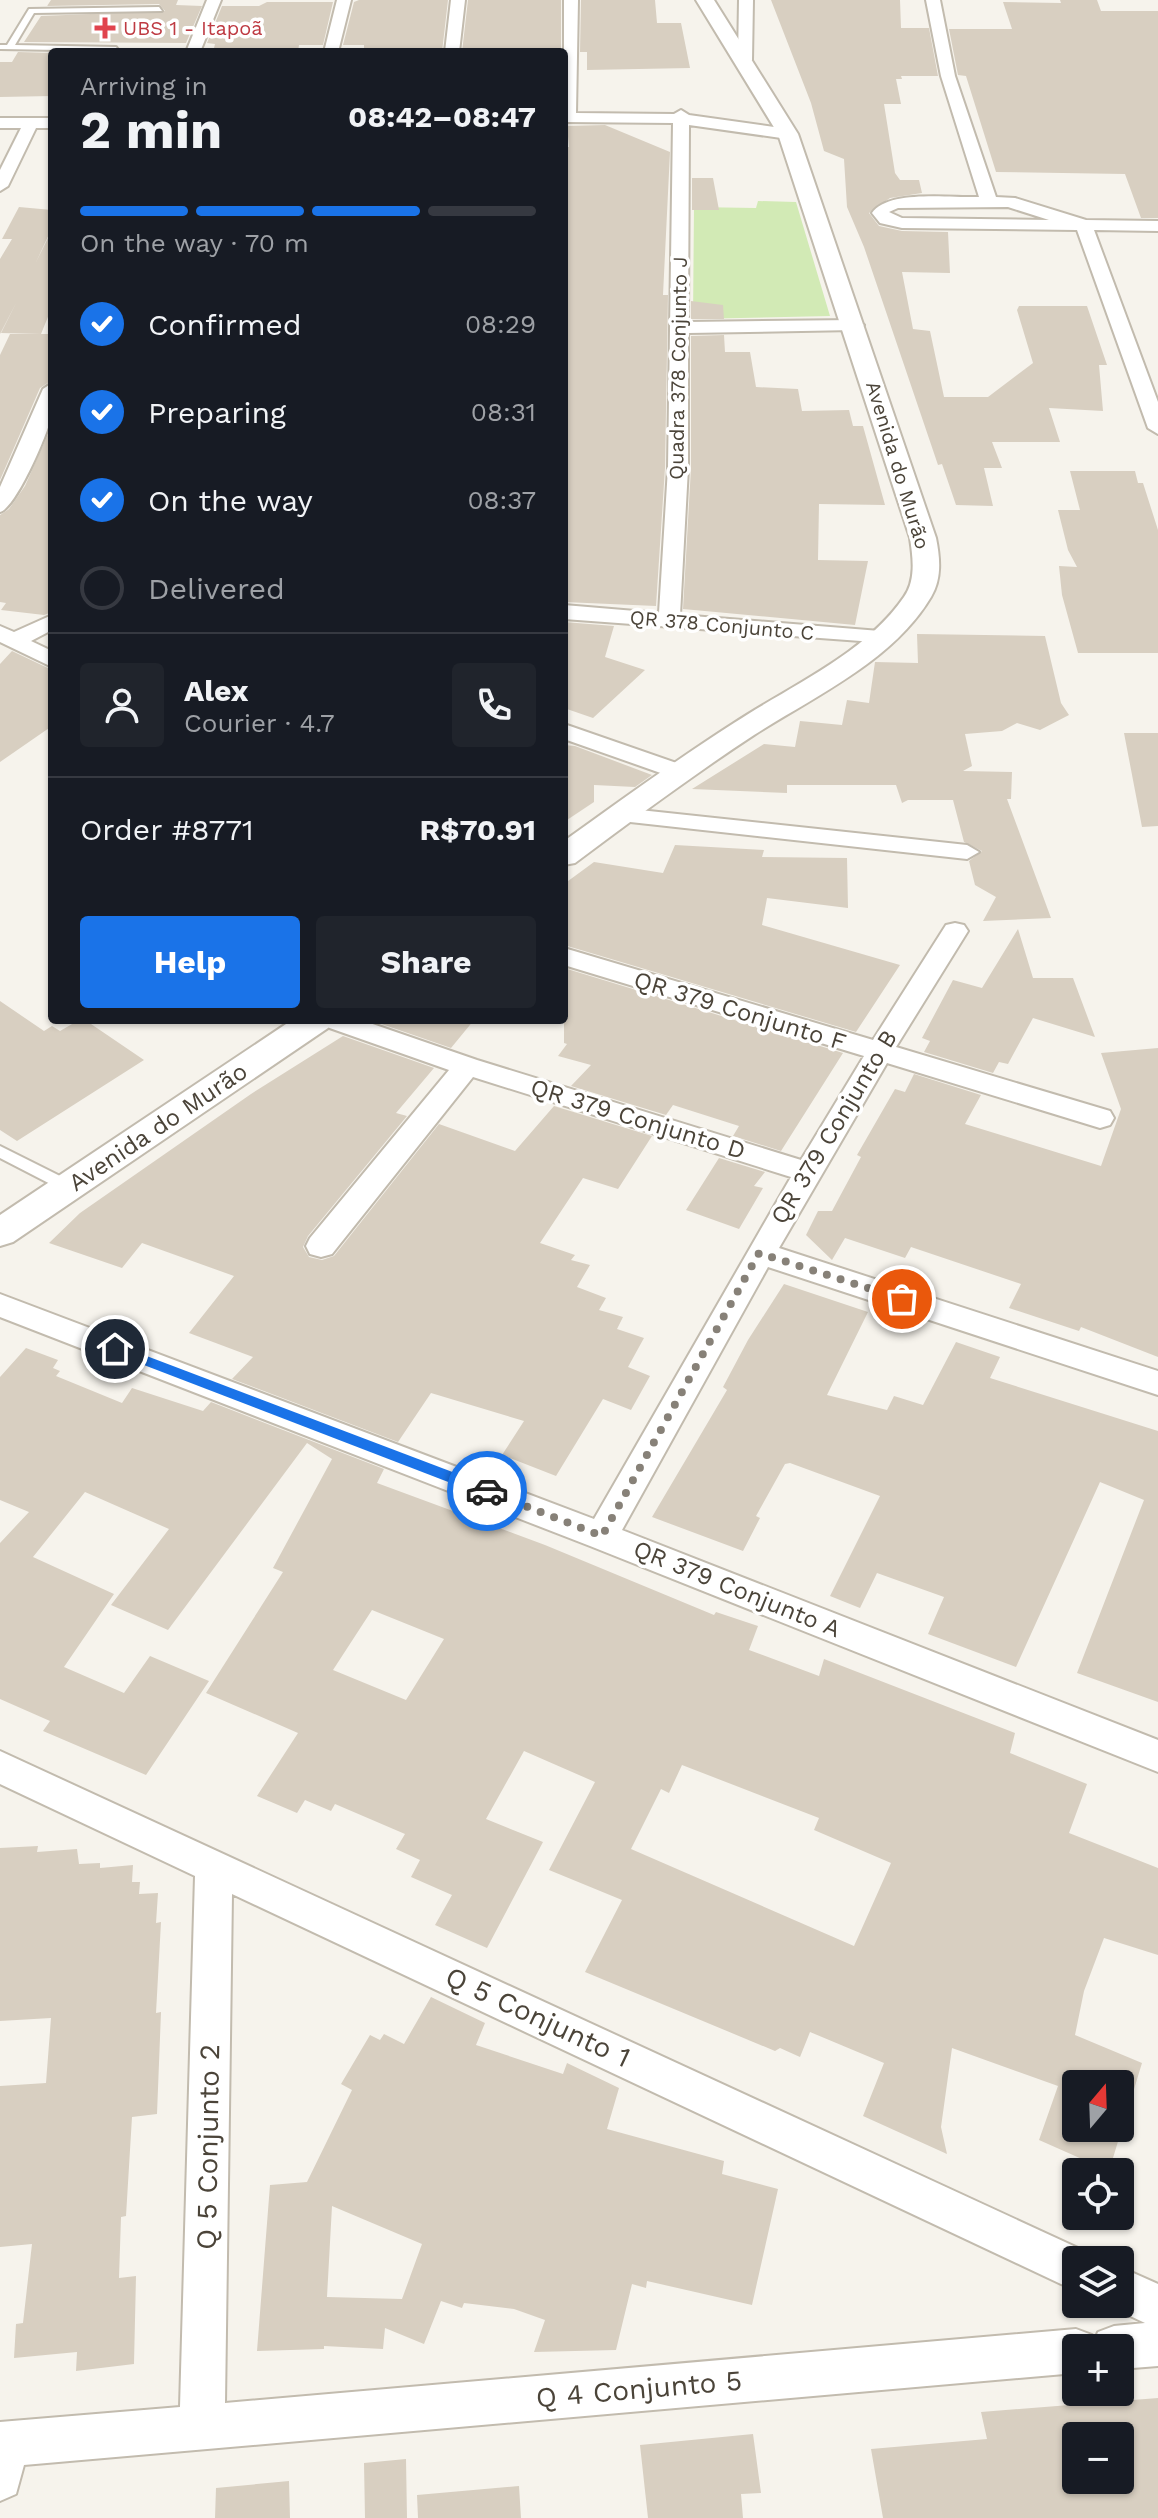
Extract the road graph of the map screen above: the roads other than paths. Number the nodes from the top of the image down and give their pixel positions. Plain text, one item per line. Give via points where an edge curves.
1 (214, 0) edge
2 (344, 0) edge
3 (458, 0) edge
4 (571, 0) edge
5 (705, 0) edge
6 (746, 0) edge
7 (933, 0) edge
8 (159, 9) dead end
9 (0, 47) edge
10 (10, 47) junction
11 (63, 48) edge
12 (195, 48) edge
13 (332, 48) edge
14 (452, 48) edge
15 (745, 60) junction
16 (568, 70) edge
17 (773, 111) junction
18 (568, 117) edge
19 (681, 117) junction
20 (0, 123) edge
21 (31, 123) junction
22 (48, 123) edge
23 (788, 134) junction
24 (0, 186) edge
25 (989, 202) junction
26 (1084, 225) junction
27 (1158, 226) edge
28 (855, 325) junction
29 (679, 328) junction
30 (48, 399) edge
31 (1158, 428) edge
32 (0, 506) edge
33 (568, 612) edge
34 (669, 621) junction
35 (48, 623) edge
36 (6, 637) edge
37 (880, 638) junction
38 (48, 658) edge
39 (568, 732) edge
40 (680, 772) junction
41 (621, 815) junction
42 (967, 852) dead end
43 (568, 853) edge
44 (955, 931) dead end
45 (568, 957) edge
46 (310, 1024) edge
47 (346, 1024) edge
48 (877, 1053) junction
49 (467, 1066) junction
50 (1100, 1118) dead end
51 (0, 1151) edge
52 (808, 1172) junction
53 (69, 1187) junction
54 (0, 1233) edge
55 (321, 1246) dead end
56 (759, 1253) junction
57 (0, 1305) edge
58 (1158, 1383) edge
59 (602, 1536) junction
60 (1158, 1756) edge
61 (0, 1767) edge
62 (214, 1866) junction
63 (1062, 2262) edge
64 (1134, 2296) edge
65 (1158, 2307) edge
66 (1158, 2344) edge
67 (1134, 2346) edge
68 (1062, 2352) edge
69 (202, 2427) junction
70 (1, 2456) edge

1 - 12 street
2 - 13 street
3 - 14 street
4 - 16 street
5 - 15 street, Avenida do Murão
6 - 15 street
7 - 25 street via 948,76
8 - 10 lane via 32,11
9 - 10 lane
10 - 11 lane
15 - 17 street, Avenida do Murão
17 - 19 street
17 - 23 street, Avenida do Murão
18 - 19 street
19 - 23 street
19 - 29 street, Quadra 378 Conjunto J
20 - 21 street
21 - 22 street
21 - 24 street
23 - 28 street, Avenida do Murão
25 - 26 street via 1009,202
25 - 26 street via 897,203 880,213 902,223
26 - 27 street
26 - 31 street
28 - 29 street
28 - 37 street, Avenida do Murão via 927,559 917,598
29 - 34 street, Quadra 378 Conjunto J
30 - 32 street
33 - 34 street, QR 378 Conjunto C
34 - 37 street, QR 378 Conjunto C
35 - 36 street
36 - 38 street
37 - 40 street, Avenida do Murão
39 - 40 street
40 - 41 street, Avenida do Murão
41 - 42 street
41 - 43 street, Avenida do Murão
44 - 48 street, QR 379 Conjunto B
45 - 48 street, QR 379 Conjunto F
46 - 53 street, Avenida do Murão
47 - 49 street, QR 379 Conjunto D
48 - 50 street, QR 379 Conjunto F
48 - 52 street, QR 379 Conjunto B
49 - 52 street, QR 379 Conjunto D
49 - 55 street
51 - 53 lane
52 - 56 street, QR 379 Conjunto B
53 - 54 street, Avenida do Murão
56 - 58 street
56 - 59 street, QR 379 Conjunto B
57 - 59 street, QR 379 Conjunto A
59 - 60 street, QR 379 Conjunto A
61 - 62 street, Q 5 Conjunto 1
62 - 63 street, Q 5 Conjunto 1
62 - 69 street, Q 5 Conjunto 2
64 - 65 street
66 - 67 street
68 - 69 street, Q 4 Conjunto 5
69 - 70 street, Q 4 Conjunto 5

